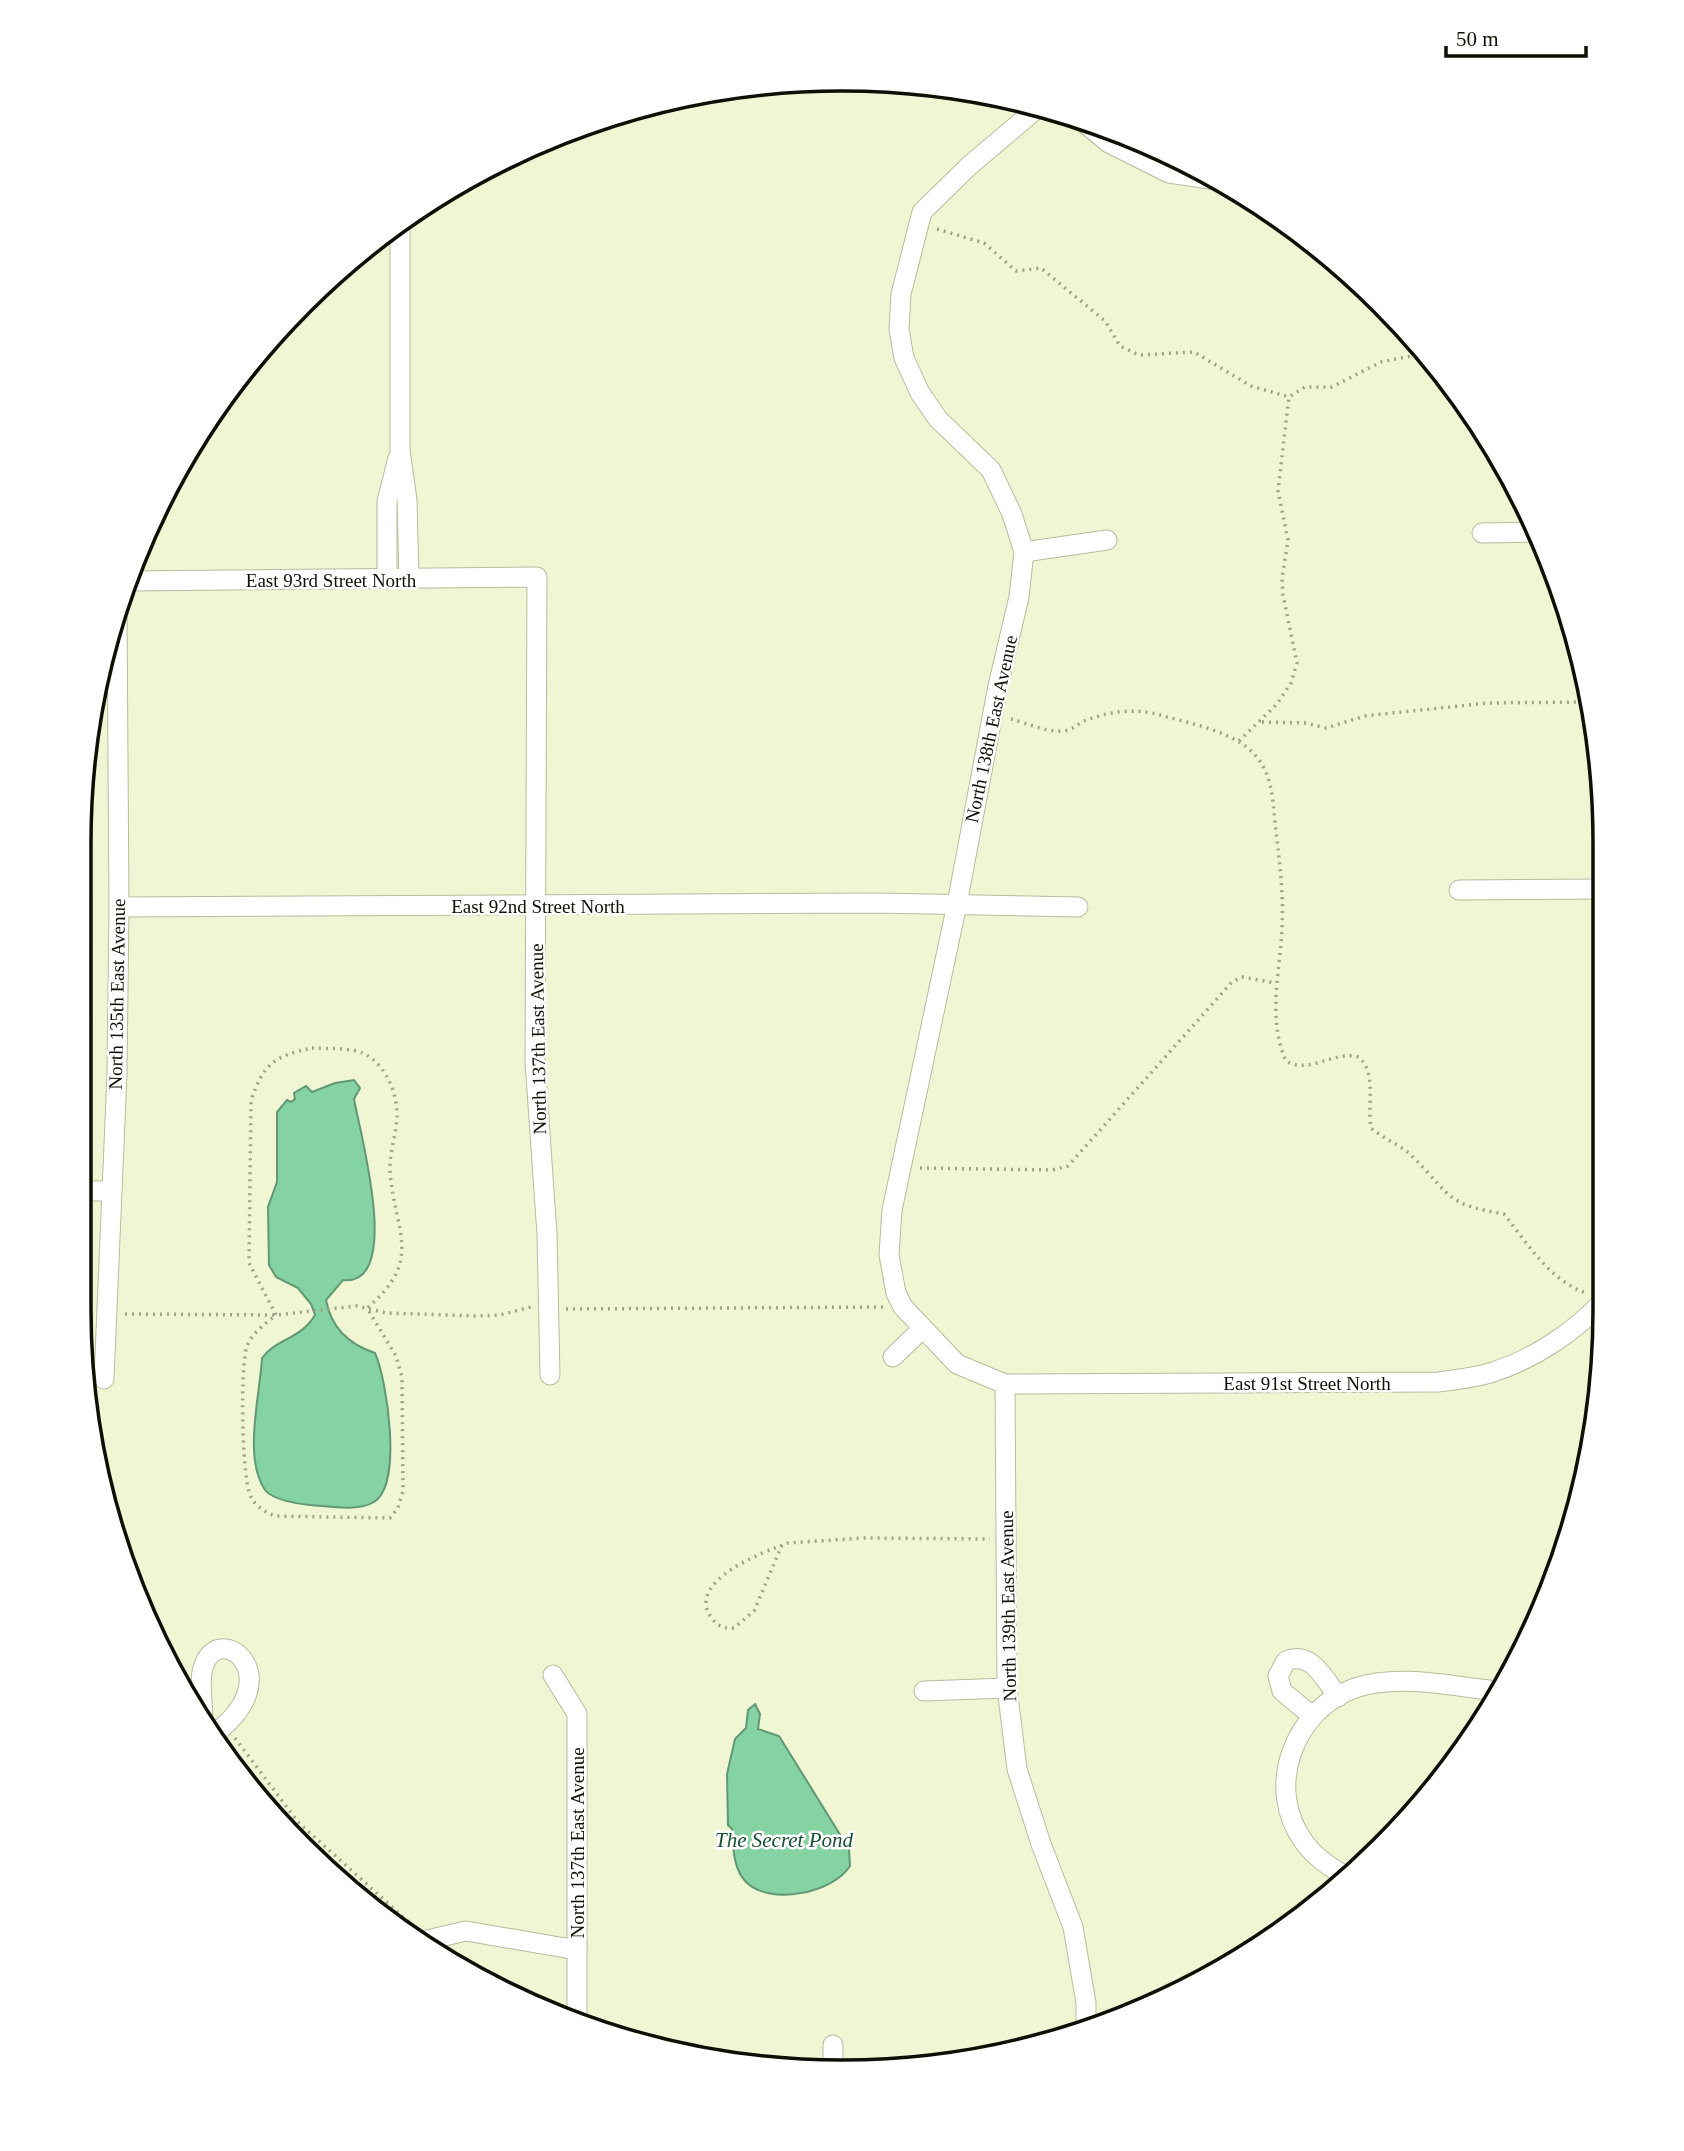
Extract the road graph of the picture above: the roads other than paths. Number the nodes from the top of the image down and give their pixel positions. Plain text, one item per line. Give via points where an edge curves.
1 (1029, 115) edge
2 (1104, 139) edge
3 (1188, 176) edge
4 (400, 236) edge
5 (400, 450) junction
6 (1526, 532) edge
7 (1482, 533) dead end
8 (1107, 540) dead end
9 (1024, 552) junction
10 (537, 578) joint
11 (387, 579) junction
12 (409, 579) junction
13 (138, 581) edge
14 (117, 647) edge
15 (1593, 889) edge
16 (1459, 890) dead end
17 (957, 904) junction
18 (119, 906) junction
19 (536, 906) junction
20 (1078, 906) dead end
21 (91, 1191) edge
22 (110, 1191) junction
23 (1593, 1310) edge
24 (922, 1329) junction
25 (893, 1357) dead end
26 (550, 1375) dead end
27 (104, 1379) dead end
28 (1005, 1384) junction
29 (553, 1675) dead end
30 (1007, 1688) junction
31 (1489, 1690) edge
32 (923, 1691) dead end
33 (202, 1700) edge
34 (220, 1730) edge
35 (1339, 1872) edge
36 (434, 1938) edge
37 (578, 1950) junction
38 (578, 2012) edge
39 (1086, 2019) edge
40 (833, 2045) dead end
41 (833, 2060) edge

1 - 9 street, North 138th East Avenue via 922,212 901,294 899,329 920,393 938,419 991,470
2 - 3 street via 1169,173
4 - 5 street
5 - 11 street via 387,501
5 - 12 street via 407,499
6 - 7 street
8 - 9 street
9 - 17 street, North 138th East Avenue via 1019,597
10 - 12 street, East 93rd Street North
10 - 19 street, North 137th East Avenue
11 - 12 street, East 93rd Street North
11 - 13 street, East 93rd Street North
14 - 18 street, North 135th East Avenue
15 - 16 street
17 - 19 street, East 92nd Street North
17 - 20 street, East 92nd Street North
17 - 24 street, North 138th East Avenue via 892,1210 890,1255 896,1293
18 - 19 street, East 92nd Street North
18 - 22 street, North 135th East Avenue
19 - 26 street, North 137th East Avenue via 535,1062
21 - 22 street
22 - 27 street, North 135th East Avenue
23 - 28 street, East 91st Street North via 1539,1351 1492,1372 1439,1382
24 - 25 street
24 - 28 street, North 138th East Avenue via 957,1364
28 - 30 street, North 139th East Avenue
29 - 37 street, North 137th East Avenue via 578,1714
30 - 32 street
30 - 39 street, North 139th East Avenue via 1017,1769 1073,1927
31 - 35 street via 1388,1680 1354,1688 1324,1706 1298,1733 1286,1771 1289,1807 1304,1842
33 - 34 street via 202,1667 208,1656 233,1650 249,1663 247,1695
36 - 37 street via 466,1931
37 - 38 street, North 137th East Avenue
40 - 41 street

